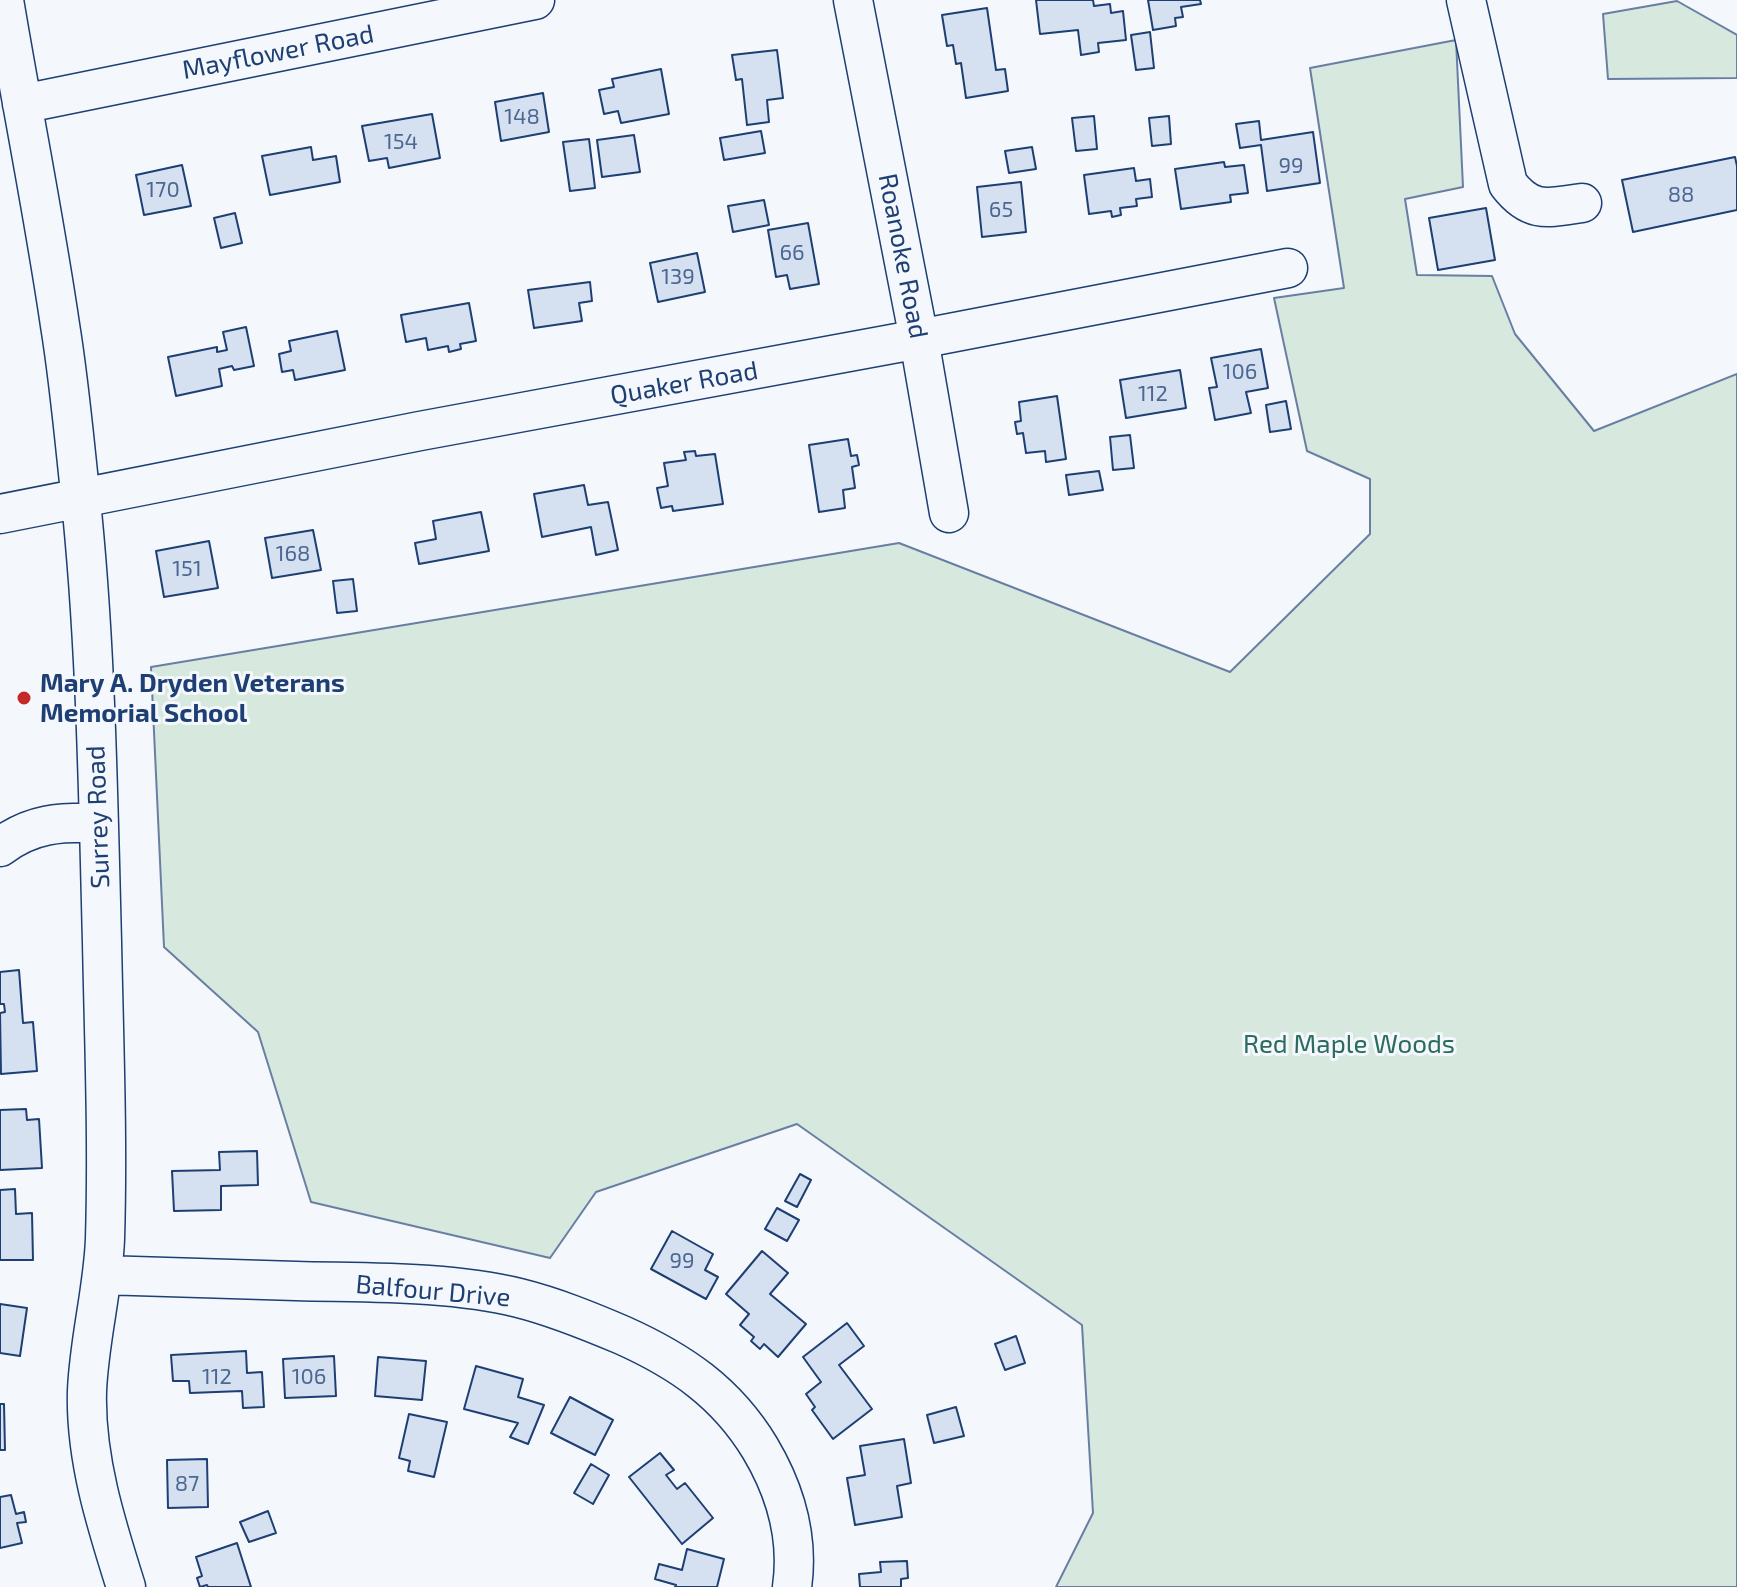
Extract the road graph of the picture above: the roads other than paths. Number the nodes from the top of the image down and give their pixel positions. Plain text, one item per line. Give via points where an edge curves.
1 (4, 0) edge
2 (535, 0) edge
3 (853, 0) edge
4 (1466, 0) edge
5 (22, 104) junction
6 (1582, 203) dead end
7 (1288, 268) dead end
8 (919, 339) junction
9 (81, 498) junction
10 (949, 513) dead end
11 (0, 514) edge
12 (98, 823) junction
13 (0, 847) edge
14 (102, 1275) junction
15 (126, 1587) edge
16 (792, 1587) edge

1 - 5 street, Surrey Road
2 - 5 street, Mayflower Road
3 - 8 street, Roanoke Road
4 - 6 street via 1508,184 1535,207
5 - 9 street, Surrey Road via 60,324
7 - 8 street, Quaker Road
8 - 9 street, Quaker Road
8 - 10 street, Roanoke Road
9 - 11 street, Quaker Road
9 - 12 street, Surrey Road
12 - 13 street via 36,827
12 - 14 street, Surrey Road via 106,1172
14 - 15 street, Surrey Road via 88,1416 99,1493
14 - 16 street, Balfour Drive via 413,1284 484,1292 550,1307 639,1343 706,1384 754,1438 787,1512

